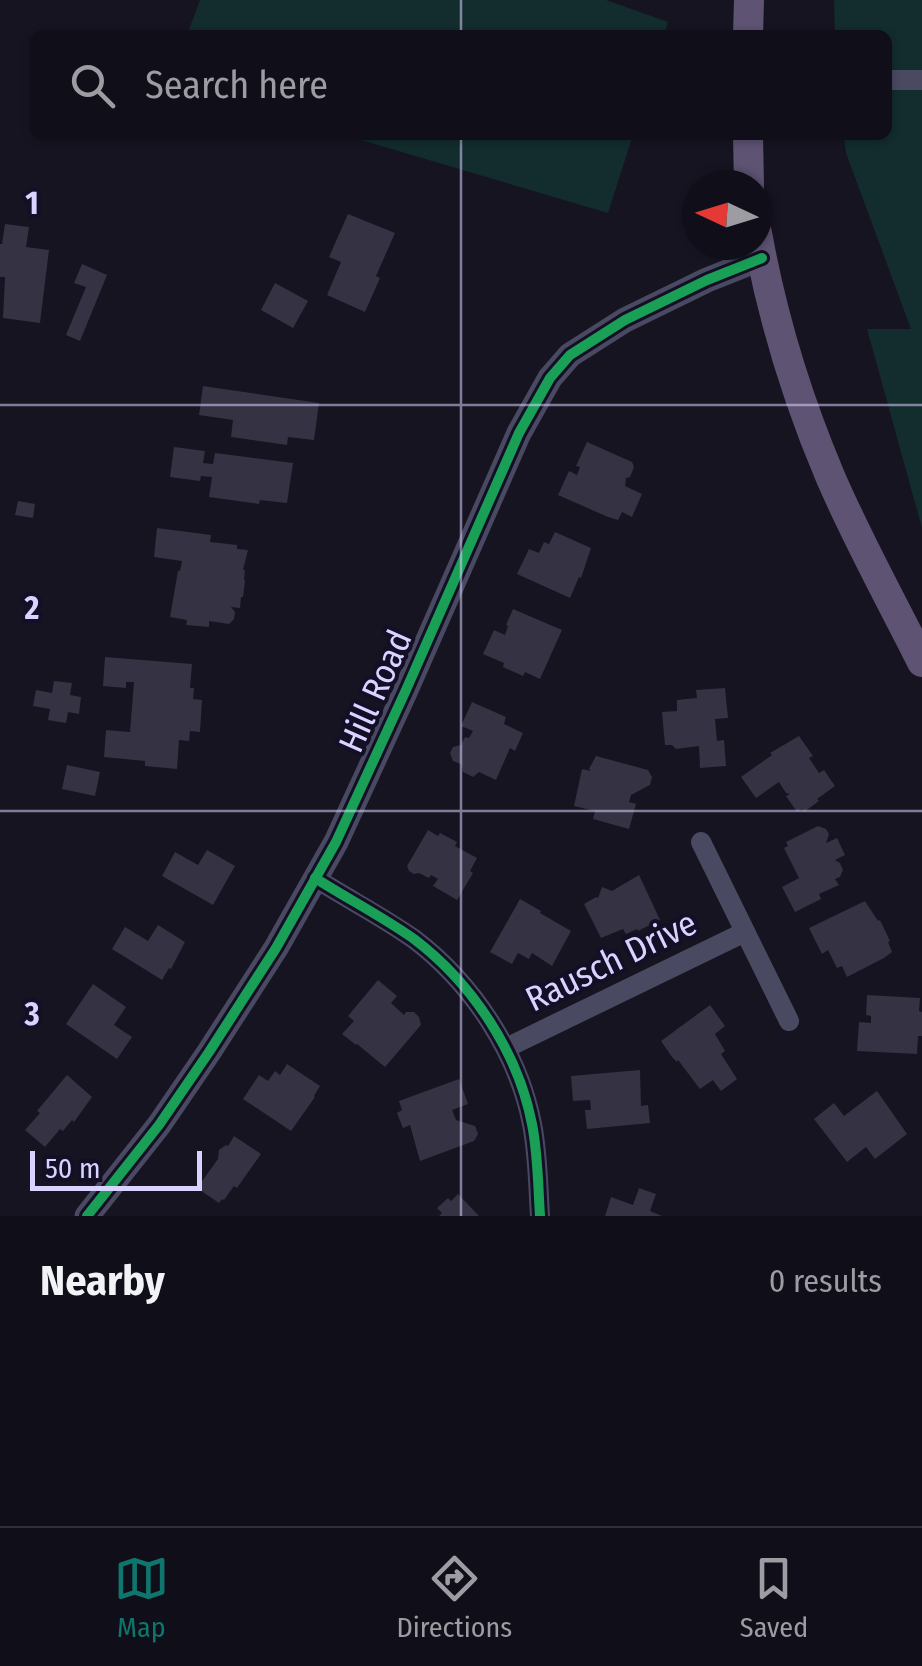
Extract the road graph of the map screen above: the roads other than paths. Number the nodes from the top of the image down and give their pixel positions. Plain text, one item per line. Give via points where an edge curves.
1 (749, 0) edge
2 (748, 30) edge
3 (748, 140) edge
4 (749, 170) edge
5 (738, 260) edge
6 (763, 260) edge
7 (922, 662) edge
8 (702, 842) dead end
9 (315, 878) junction
10 (744, 932) junction
11 (789, 1020) dead end
12 (506, 1048) junction
13 (88, 1216) edge
14 (540, 1216) edge

1 - 2 main road
3 - 4 main road
5 - 9 street, Hill Road via 624,320 570,354 550,378
6 - 7 main road via 787,356 830,478
8 - 10 street, Rausch Drive
9 - 12 street, Rausch Drive via 426,949
9 - 13 street, Hill Road via 209,1052
10 - 11 street, Rausch Drive
10 - 12 street, Rausch Drive
12 - 14 street, Rausch Drive via 532,1124

